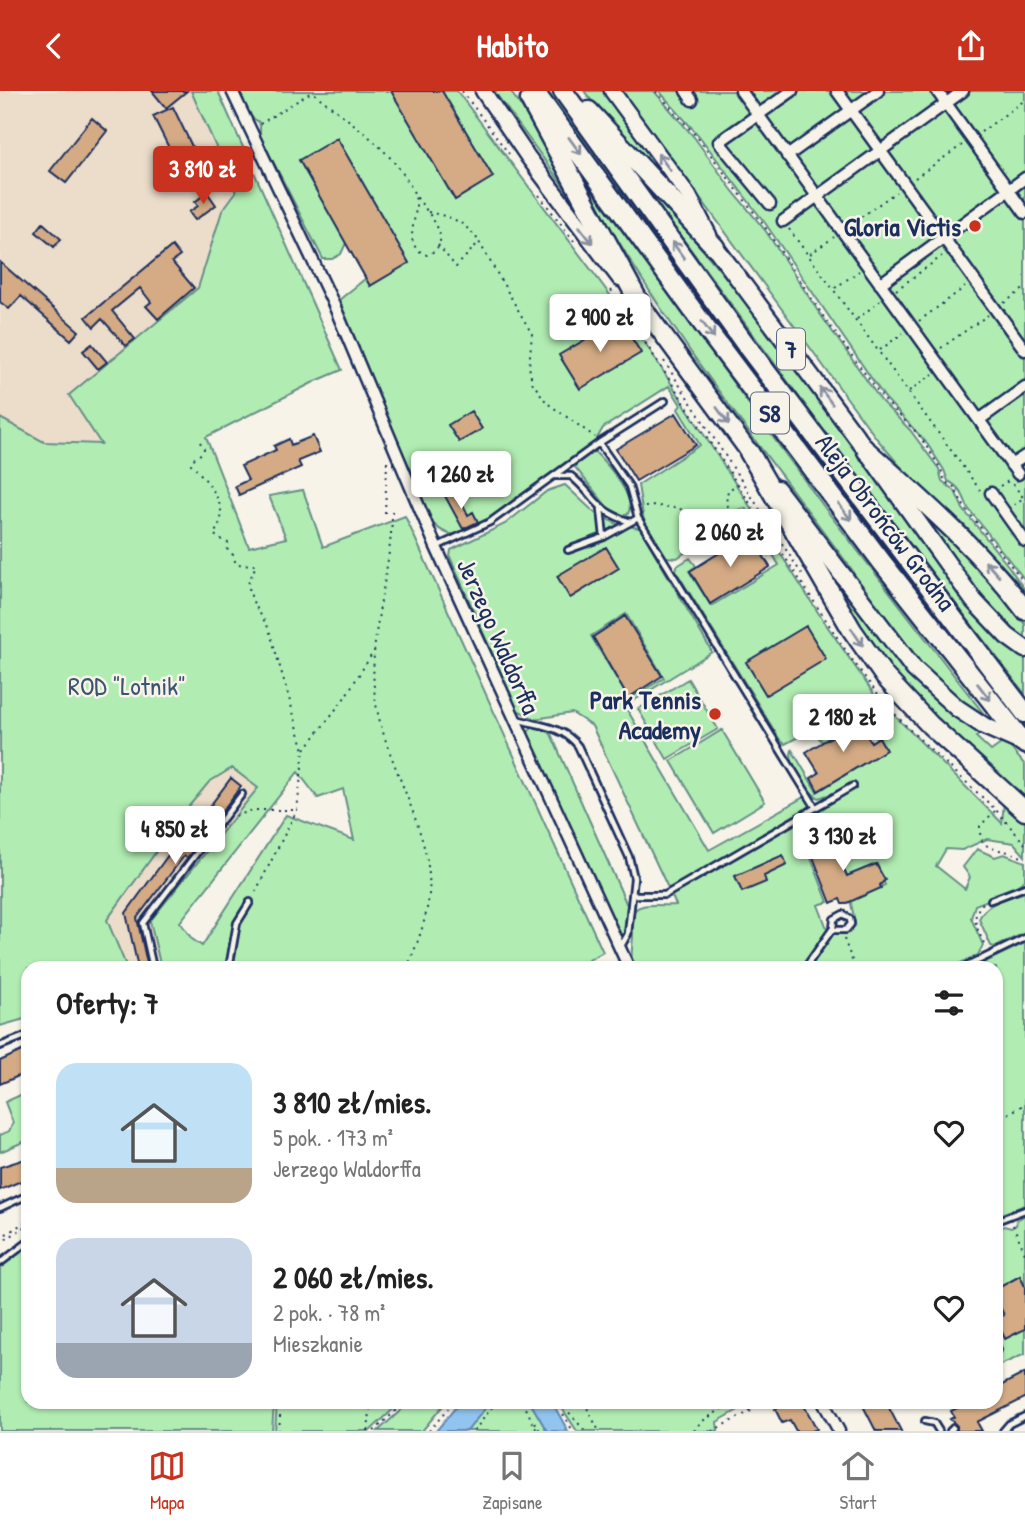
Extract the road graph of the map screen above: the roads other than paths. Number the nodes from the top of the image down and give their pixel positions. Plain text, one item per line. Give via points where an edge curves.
1 (232, 91) edge
2 (483, 91) edge
3 (525, 91) edge
4 (534, 91) edge
5 (564, 91) edge
6 (570, 91) edge
7 (612, 91) edge
8 (741, 91) edge
9 (792, 91) edge
10 (837, 91) edge
11 (878, 91) edge
12 (937, 91) edge
13 (963, 91) edge
14 (946, 104) junction
15 (851, 110) junction
16 (758, 116) junction
17 (881, 151) junction
18 (787, 156) junction
19 (1025, 178) edge
20 (1008, 190) junction
21 (817, 197) junction
22 (770, 204) dead end
23 (1025, 213) edge
24 (783, 221) road end
25 (944, 238) junction
26 (715, 247) junction
27 (880, 284) junction
28 (639, 302) junction
29 (1025, 350) edge
30 (1025, 387) edge
31 (665, 401) dead end
32 (979, 420) junction
33 (599, 443) junction
34 (867, 451) junction
35 (749, 452) junction
36 (1025, 456) edge
37 (554, 476) junction
38 (991, 493) road end
39 (601, 508) junction
40 (638, 518) junction
41 (631, 522) junction
42 (604, 537) junction
43 (1025, 541) edge
44 (436, 547) junction
45 (568, 550) dead end
46 (1025, 610) edge
47 (1025, 649) edge
48 (1025, 713) edge
49 (513, 717) junction
50 (1025, 744) edge
51 (853, 786) dead end
52 (242, 794) dead end
53 (816, 808) junction
54 (1025, 811) edge
55 (1025, 887) edge
56 (634, 895) junction
57 (991, 900) road end
58 (250, 902) road end
59 (833, 928) junction
60 (1025, 938) edge
61 (620, 949) junction
62 (151, 961) edge
63 (230, 961) edge
64 (626, 961) edge
65 (810, 961) edge
66 (978, 961) edge
67 (21, 1038) edge
68 (0, 1046) edge
69 (21, 1198) edge
70 (0, 1208) edge
71 (1025, 1210) edge
72 (1008, 1216) junction
73 (1003, 1218) edge
74 (1013, 1225) road end
75 (21, 1247) edge
76 (0, 1263) edge
77 (827, 1409) edge
78 (1025, 1416) edge
79 (925, 1421) dead end
80 (839, 1431) edge
81 (939, 1431) edge
82 (1003, 1431) edge

1 - 44 street, Jerzego Waldorffa via 334,305
2 -> 28 main road
3 - 28 highway
4 -> 50 highway, Aleja Obrońców Grodna / S8 via 705,327
48 -> 5 highway, Aleja Obrońców Grodna / S8 via 746,345
6 - 26 highway, 7
26 -> 7 main road via 689,196
8 - 16 street
9 - 16 street
10 - 15 street
11 - 15 street
12 - 14 street
13 - 14 street
14 - 17 street
14 - 20 street
15 - 17 street
15 - 18 street
16 - 18 street
16 - 22 street via 719,142
17 - 21 street
17 - 25 street
18 - 21 street
19 - 20 street
20 - 23 street
20 - 25 street
21 - 24 street
21 - 27 street
25 - 27 street
25 - 29 street
34 -> 26 main road, Aleja Obrońców Grodna / 7
27 - 32 street
28 -> 35 main road
30 - 32 street
31 - 33 lane
32 - 36 street via 1015,470
33 - 37 lane
33 - 40 lane via 629,486
46 -> 34 highway via 956,530
34 - 47 main road, 7 via 974,601
35 - 50 main road via 892,642 933,688 984,726
35 -> 54 highway via 852,630 885,677 930,725
37 - 39 lane via 571,476
37 - 44 lane via 490,522
38 - 43 street
39 - 41 lane
39 - 42 lane
40 - 41 lane
40 - 53 lane
41 - 42 lane
42 - 45 lane
44 - 49 street, Jerzego Waldorffa
49 - 56 lane via 559,730 578,746 629,857
49 - 61 street, Jerzego Waldorffa
51 - 53 lane
52 - 62 lane via 143,922
53 - 56 lane via 665,895
55 - 57 lane
56 - 61 lane via 628,934
58 - 63 lane via 237,923
59 - 59 lane via 834,919 843,914 852,924 846,930
59 - 65 lane
60 - 66 lane
61 - 64 street, Jerzego Waldorffa
67 - 68 lane
69 - 70 lane
71 - 72 lane
72 - 73 lane
72 - 74 lane
75 - 76 lane
77 - 80 street
78 - 82 lane
79 - 81 lane via 934,1423

